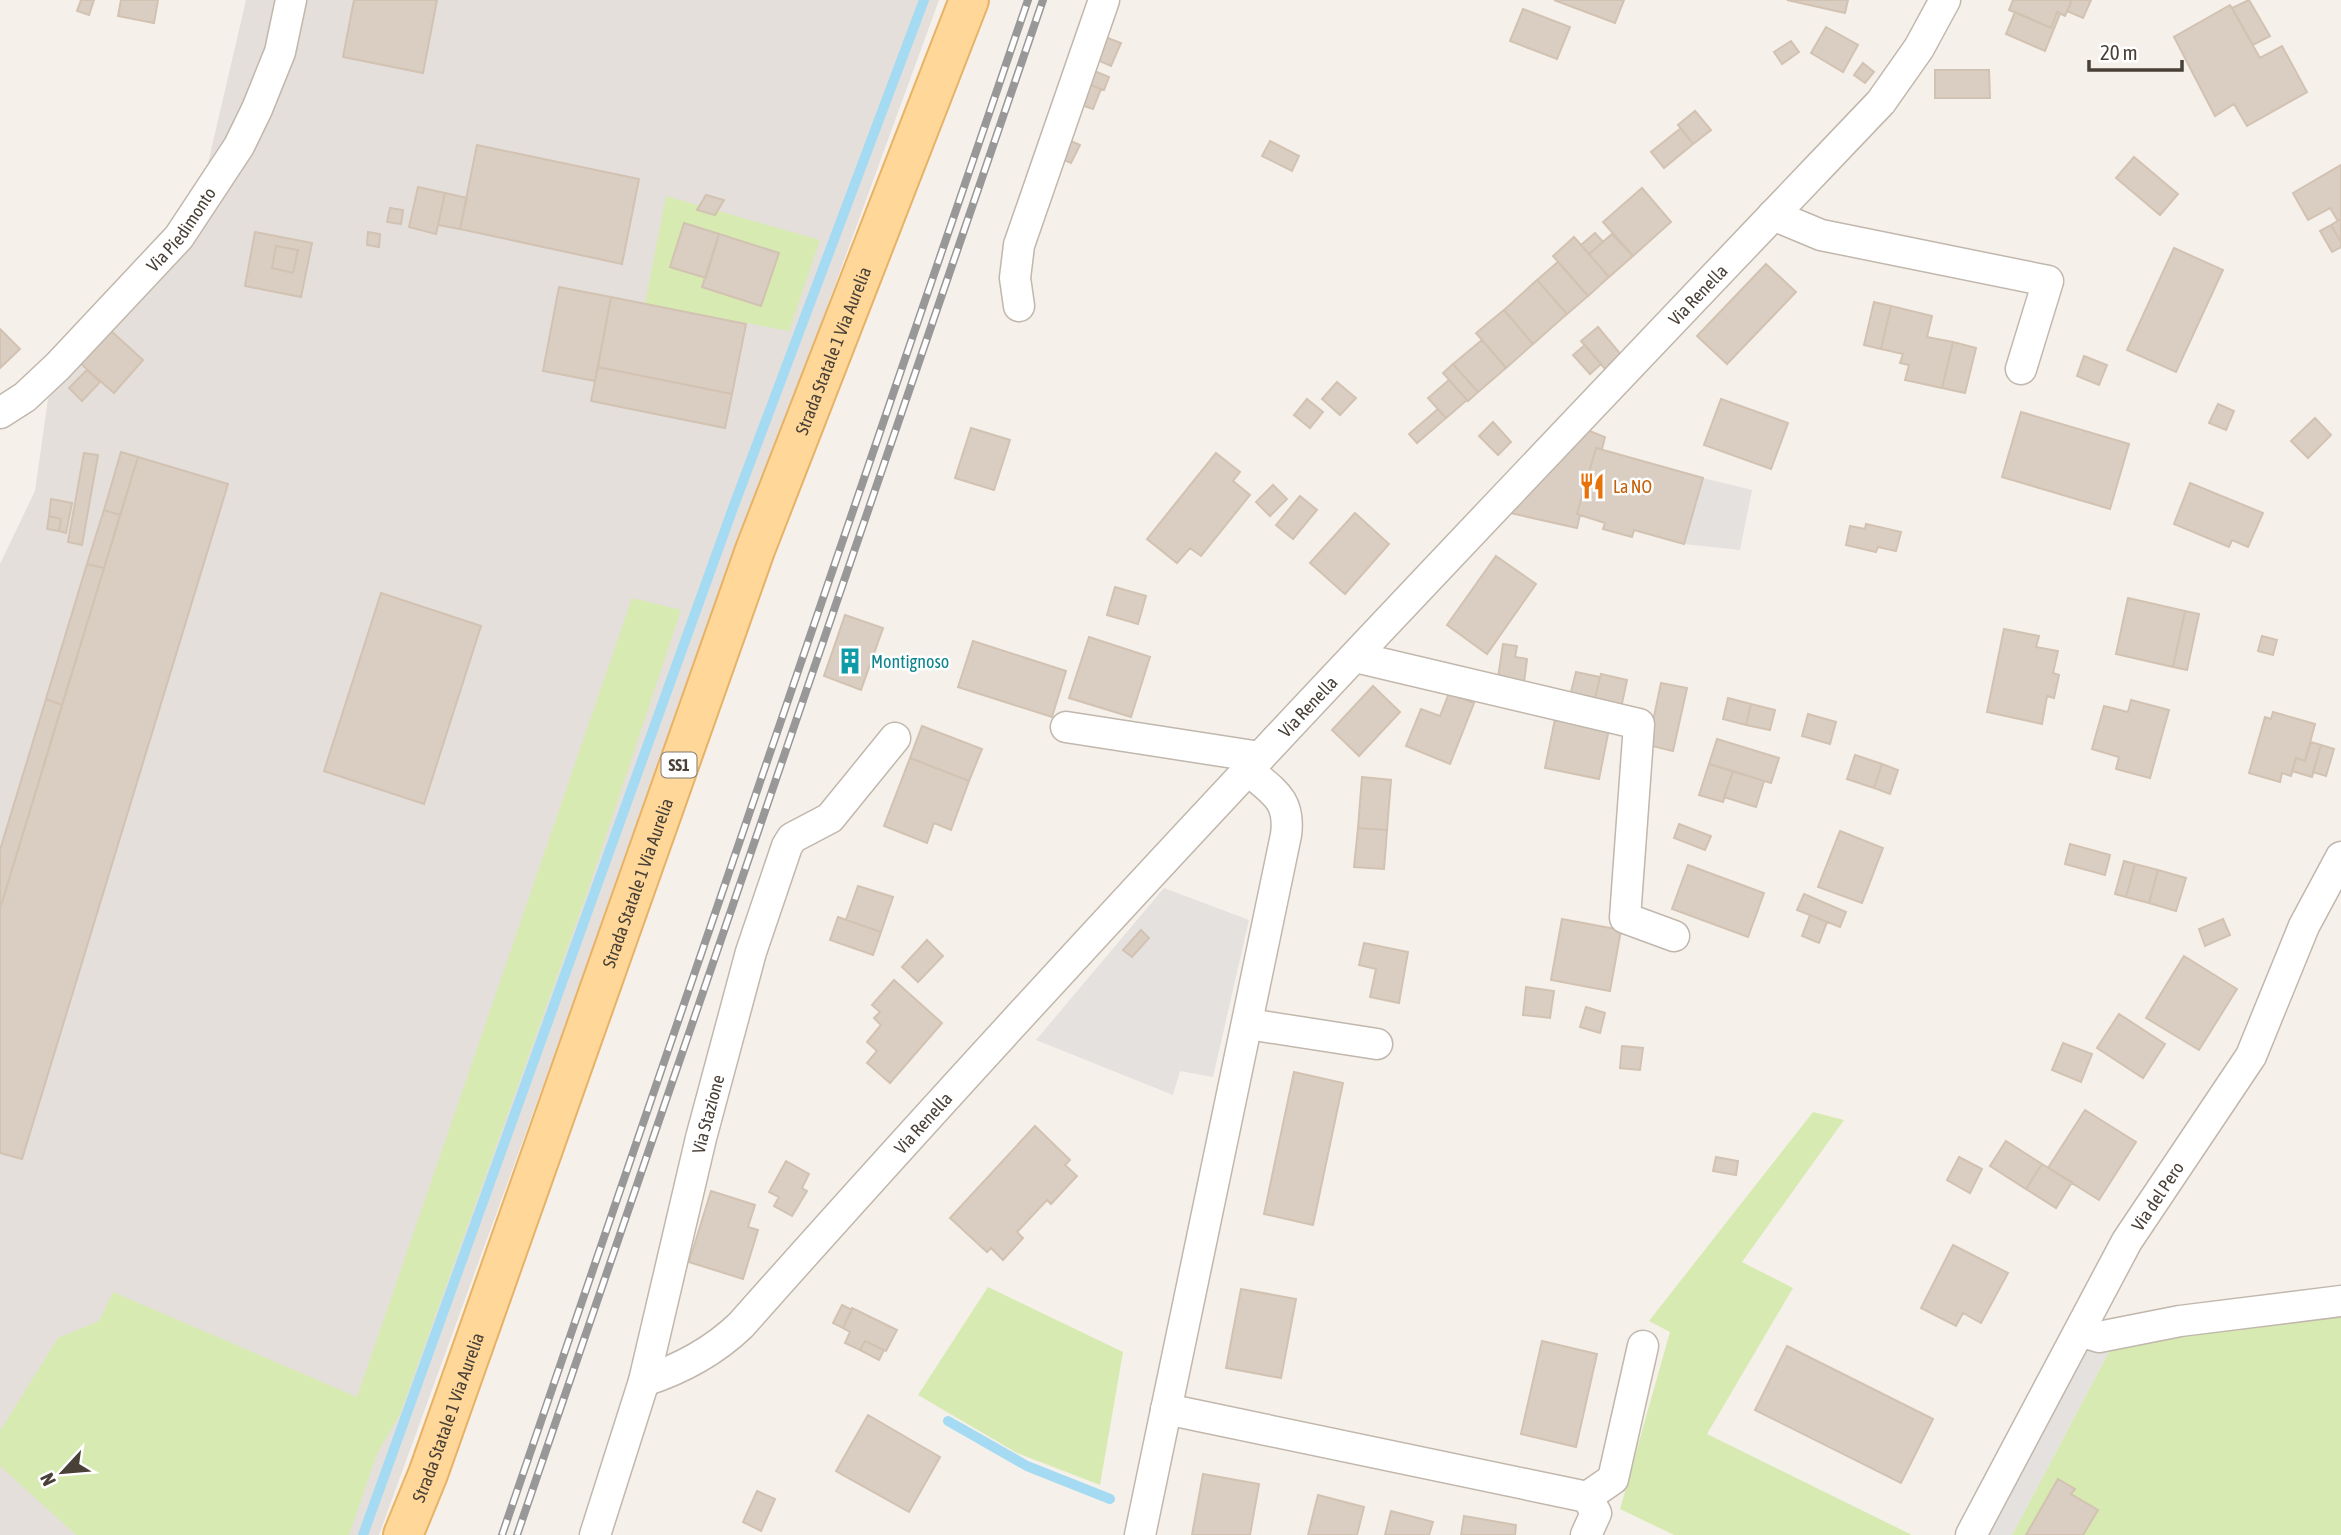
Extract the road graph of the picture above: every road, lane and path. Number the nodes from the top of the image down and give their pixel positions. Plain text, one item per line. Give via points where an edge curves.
1 (291, 0) edge
2 (969, 0) edge
3 (1104, 0) edge
4 (1945, 0) edge
5 (1773, 215) junction
6 (1019, 306) dead end
7 (2021, 369) dead end
8 (0, 413) edge
9 (1355, 657) junction
10 (1066, 727) dead end
11 (895, 738) dead end
12 (1254, 763) junction
13 (2341, 857) edge
14 (1674, 936) dead end
15 (1248, 1024) junction
16 (1377, 1044) dead end
17 (2341, 1301) edge
18 (2080, 1331) junction
19 (1643, 1346) dead end
20 (644, 1381) junction
21 (1166, 1409) junction
22 (1587, 1497) junction
23 (403, 1535) edge
24 (595, 1535) edge
25 (1140, 1535) edge
26 (1586, 1535) edge
27 (1971, 1535) edge

1 - 8 street, Via Piedimonto via 280,52 257,109 239,146 179,237 58,366
2 - 23 main road, Strada Statale 1 Via Aurelia / SS1 via 755,550
3 - 6 street via 1019,245 1015,278
4 - 5 street, Via Renella via 1881,102
5 - 7 street via 1821,235 2049,281
5 - 9 street, Via Renella
9 - 12 street, Via Renella
9 - 14 street via 1639,724 1625,918
10 - 12 street
11 - 20 street, Via Stazione via 830,818 792,838 786,846 751,952 701,1138
12 - 15 street via 1284,803 1288,819
12 - 20 street, Via Renella via 1070,965 1003,1031 741,1325 719,1346
13 - 18 street, Via del Pero via 2304,926 2251,1056 2127,1241
15 - 16 street
15 - 21 street
17 - 18 street via 2180,1321 2099,1337
18 - 27 street, Via del Pero
19 - 22 street via 1613,1479
20 - 24 street, Via Stazione
21 - 22 street
21 - 25 street
22 - 26 street via 1596,1513

